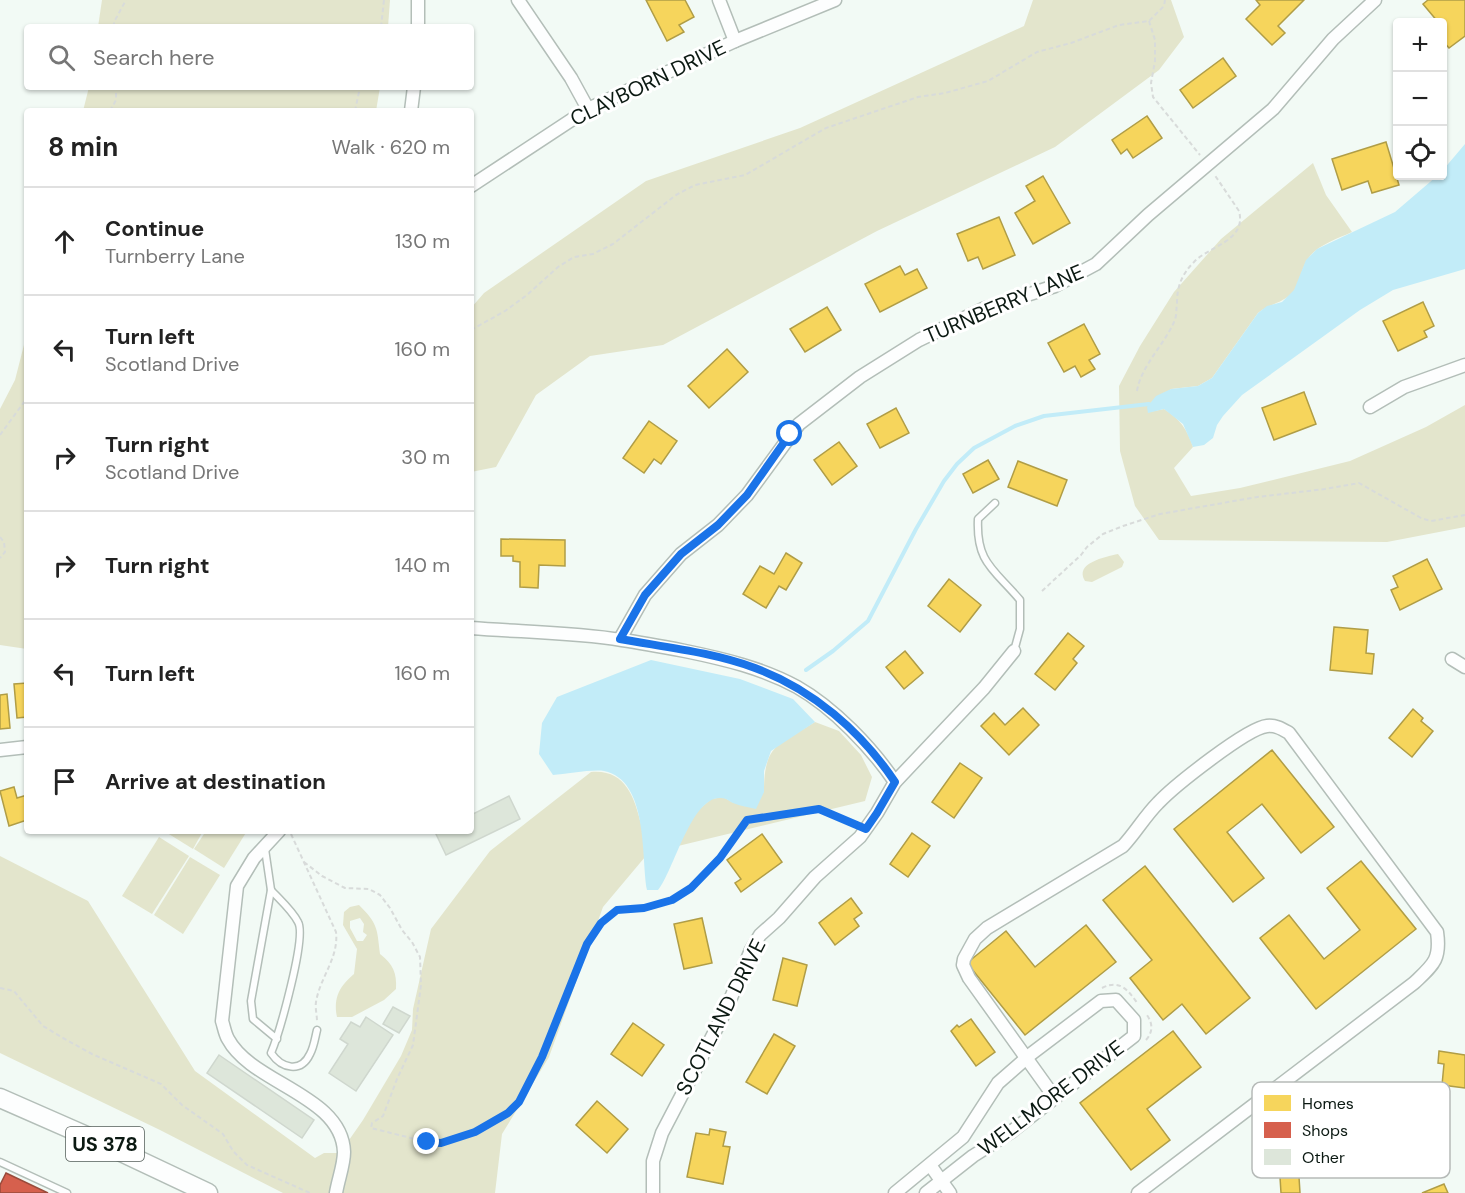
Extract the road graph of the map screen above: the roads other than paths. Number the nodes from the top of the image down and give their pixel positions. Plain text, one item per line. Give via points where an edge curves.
1 (418, 0) edge
2 (518, 0) edge
3 (719, 0) edge
4 (835, 0) edge
5 (1375, 0) edge
6 (418, 24) edge
7 (735, 41) junction
8 (414, 90) edge
9 (411, 108) edge
10 (588, 109) junction
11 (474, 184) edge
12 (1465, 365) edge
13 (1370, 407) dead end
14 (995, 503) dead end
15 (474, 627) edge
16 (620, 639) junction
17 (1014, 651) joint
18 (1452, 659) dead end
19 (1465, 667) edge
20 (24, 747) edge
21 (0, 750) edge
22 (895, 782) junction
23 (276, 834) edge
24 (264, 846) junction
25 (271, 890) junction
26 (317, 1030) road end
27 (277, 1039) junction
28 (1027, 1058) junction
29 (1284, 1082) edge
30 (0, 1098) edge
31 (1055, 1098) junction
32 (1252, 1106) edge
33 (0, 1162) edge
34 (930, 1165) junction
35 (941, 1181) junction
36 (67, 1193) edge
37 (208, 1193) edge
38 (336, 1193) edge
39 (653, 1193) edge
40 (895, 1193) edge
41 (926, 1193) edge
42 (950, 1193) edge
43 (1138, 1193) edge

1 - 6 street
2 - 10 street
3 - 7 street
4 - 7 street, CLAYBORN DRIVE
5 - 16 street, TURNBERRY LANE via 1333,39 1273,109 1096,264 1056,286 984,309 919,340 860,377 799,424 747,495 718,525 681,554 645,595
7 - 10 street, CLAYBORN DRIVE
8 - 9 street
10 - 11 street, CLAYBORN DRIVE
12 - 13 street via 1404,387
14 - 17 lane via 978,519 977,538 985,562 1020,600 1020,629
15 - 16 street
16 - 22 street via 721,659 777,677 812,697 860,738
17 - 22 street, SCOTLAND DRIVE
18 - 19 street
20 - 21 street
22 - 39 street, SCOTLAND DRIVE via 866,829 797,895 751,950 725,1012 662,1133 653,1161
23 - 24 street
24 - 25 lane
24 - 38 street via 237,886 222,1021 237,1052 326,1112 335,1124 344,1154
25 - 27 lane via 299,923 300,939
25 - 27 lane via 251,1001 253,1019
26 - 27 lane via 309,1057 292,1068 284,1066 271,1053
28 - 29 street via 963,965 975,939 1123,846 1177,784 1249,732 1269,725 1289,733 1437,932 1440,949 1437,959 1414,983
28 - 31 street
28 - 31 street, WELLMORE DRIVE via 1101,1001 1116,1000 1134,1020 1134,1036
28 - 34 street, WELLMORE DRIVE via 998,1083 963,1137
30 - 37 main road, US 378
31 - 35 street, WELLMORE DRIVE
32 - 43 street
33 - 36 lane
34 - 35 street
34 - 40 street, WELLMORE DRIVE
35 - 41 street, WELLMORE DRIVE
35 - 42 street

